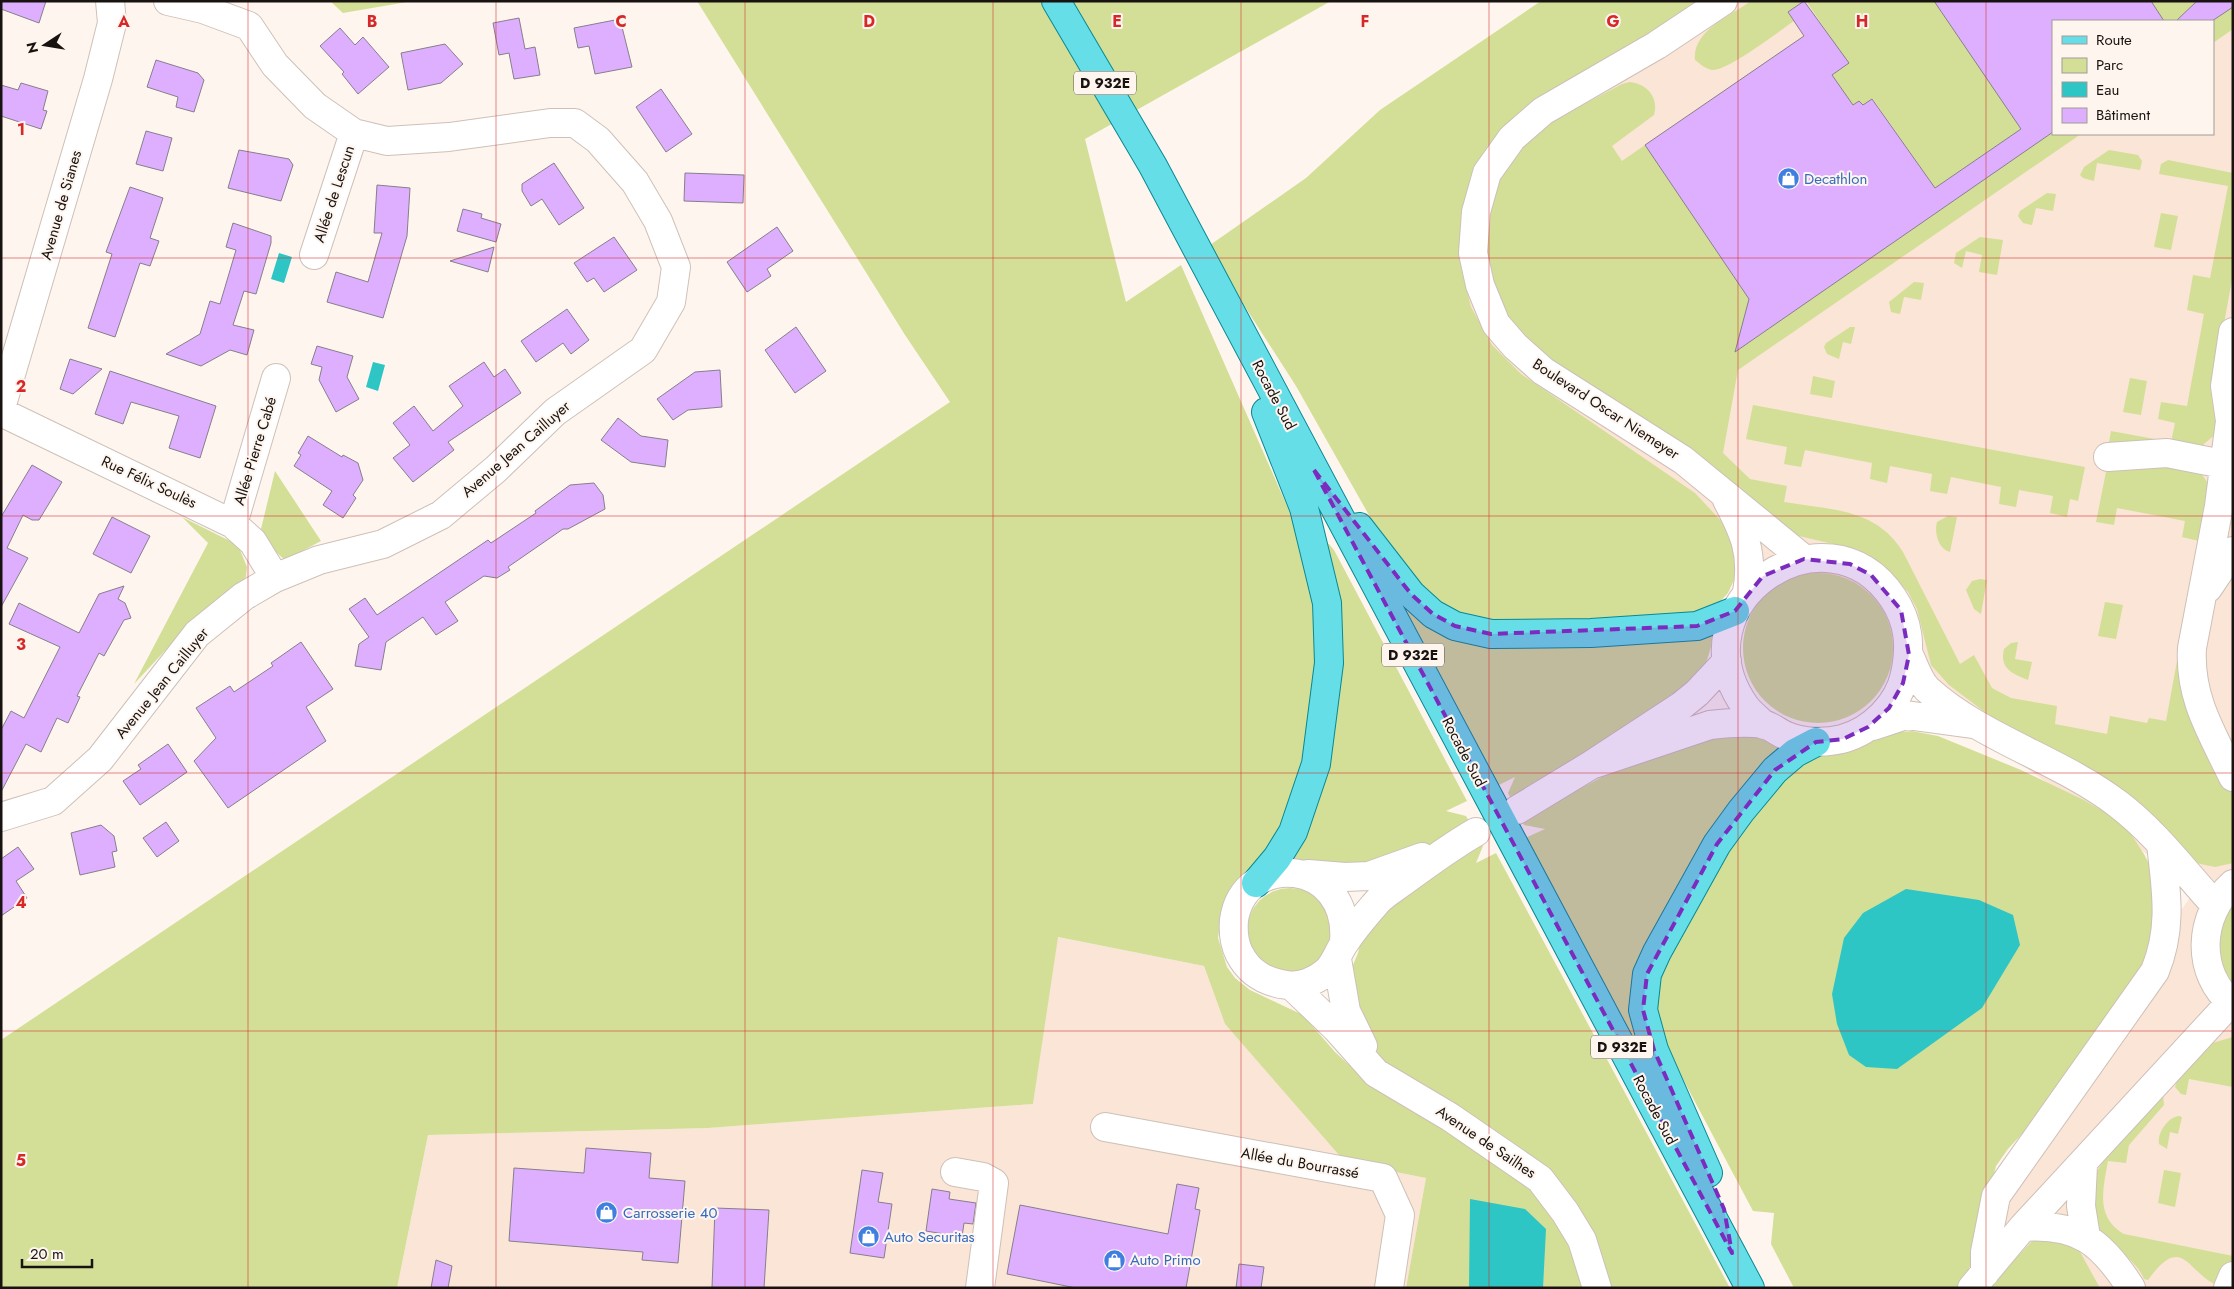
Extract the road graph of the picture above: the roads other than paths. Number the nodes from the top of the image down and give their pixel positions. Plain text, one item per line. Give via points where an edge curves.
1 (110, 1) edge
2 (168, 1) edge
3 (1056, 1) edge
4 (1723, 1) edge
5 (354, 133) junction
6 (314, 255) dead end
7 (1205, 265) junction
8 (2233, 332) edge
9 (276, 378) dead end
10 (1, 408) edge
11 (1, 412) edge
12 (2108, 457) dead end
13 (2229, 465) edge
14 (1314, 470) junction
15 (1723, 492) junction
16 (233, 524) junction
17 (2233, 551) edge
18 (1804, 559) junction
19 (275, 578) junction
20 (2200, 600) junction
21 (1741, 601) junction
22 (1909, 655) junction
23 (1727, 662) junction
24 (1976, 724) junction
25 (1764, 725) junction
26 (1868, 727) junction
27 (1816, 742) junction
28 (1591, 765) junction
29 (2233, 777) edge
30 (1517, 810) dead end
31 (1, 817) edge
32 (1476, 832) dead end
33 (2161, 844) junction
34 (1451, 846) junction
35 (1301, 874) junction
36 (1256, 883) junction
37 (2233, 884) edge
38 (2215, 905) junction
39 (1340, 951) junction
40 (1292, 986) junction
41 (2232, 1003) edge
42 (1376, 1072) junction
43 (1105, 1127) dead end
44 (2083, 1165) junction
45 (955, 1172) dead end
46 (2023, 1228) junction
47 (2086, 1237) junction
48 (1732, 1253) junction
49 (2233, 1276) edge
50 (1979, 1280) edge
51 (980, 1288) edge
52 (1389, 1288) edge
53 (1597, 1288) edge
54 (1750, 1288) edge
55 (2131, 1288) edge
56 (2228, 1288) edge

1 - 10 street, Avenue de Sianes via 112,23 100,69
2 - 5 street, Avenue Jean Cailluyer via 203,9 249,26 275,64 315,106
3 - 7 main road, Rocade Sud / D 932E via 1153,166
4 - 15 street, Boulevard Oscar Niemeyer via 1657,45 1542,111 1512,138 1487,173 1476,212 1473,252 1480,285 1496,324 1515,346 1543,371 1683,460
5 - 6 street, Allée de Lescun
5 - 19 street, Avenue Jean Cailluyer via 387,140 449,137 550,122 575,123 598,140 635,182 658,221 676,267 671,302 644,350 554,412 496,469 441,515 383,544 319,560
7 - 14 main road, Rocade Sud / D 932E
7 - 36 main road via 1304,508 1327,603 1329,663 1316,764 1293,832
8 - 13 street via 2226,386 2230,421
9 - 16 street, Allée Pierre Cabé
11 - 16 street, Rue Félix Soulès
12 - 13 street via 2167,453
13 - 20 street
14 - 21 main road via 1411,594 1433,614 1455,626 1491,634 1591,633 1697,626
14 - 48 main road, Rocade Sud / D 932E
15 - 18 street, Boulevard Oscar Niemeyer
15 - 21 street, Boulevard Oscar Niemeyer via 1740,525 1750,560
16 - 19 street, Rue Félix Soulès via 253,542
17 - 20 street
18 - 21 street via 1763,576
18 - 22 street via 1828,559 1850,564 1871,575 1888,591 1900,610 1908,632
19 - 31 street, Avenue Jean Cailluyer via 244,596 197,634 100,759 53,802
20 - 29 street via 2192,648 2193,684 2197,702
21 - 23 street, Boulevard Oscar Niemeyer via 1727,636
22 - 24 street via 1926,688
22 - 26 street via 1903,683 1889,708
23 - 25 street, Boulevard Oscar Niemeyer via 1733,686 1746,707
23 - 28 street via 1681,706
24 - 26 street via 1906,715
24 - 33 street via 2079,777 2119,805
25 - 27 street via 1789,737
25 - 28 street via 1710,725
26 - 27 street via 1843,739
27 - 48 main road via 1795,753 1775,770 1741,811 1713,852 1656,952 1647,974 1643,1010 1654,1050 1724,1209
28 - 30 street
32 - 34 street
33 - 38 street
33 - 50 street via 2168,916 2155,971 1996,1196
34 - 35 street via 1369,876
34 - 39 street via 1378,900
35 - 36 street via 1285,872 1270,875
35 - 39 street via 1318,880 1332,892 1341,907 1346,924
36 - 40 street via 1243,896 1235,912 1233,930 1236,947 1244,963 1257,976 1274,984
37 - 38 street
38 - 41 street via 2205,939 2206,957 2219,989
39 - 40 street via 1325,973 1309,982
39 - 42 street via 1346,1011
40 - 42 street, Avenue de Sailhes
41 - 44 street
42 - 53 street, Avenue de Sailhes via 1450,1117 1540,1179 1582,1240
43 - 52 street, Allée du Bourrassé via 1383,1178 1400,1215
44 - 46 street
44 - 47 street via 2081,1206
45 - 51 street via 983,1177 994,1183
46 - 47 street via 2064,1228
46 - 50 street
47 - 55 street via 2117,1266
48 - 54 main road, Rocade Sud / D 932E
49 - 56 street

